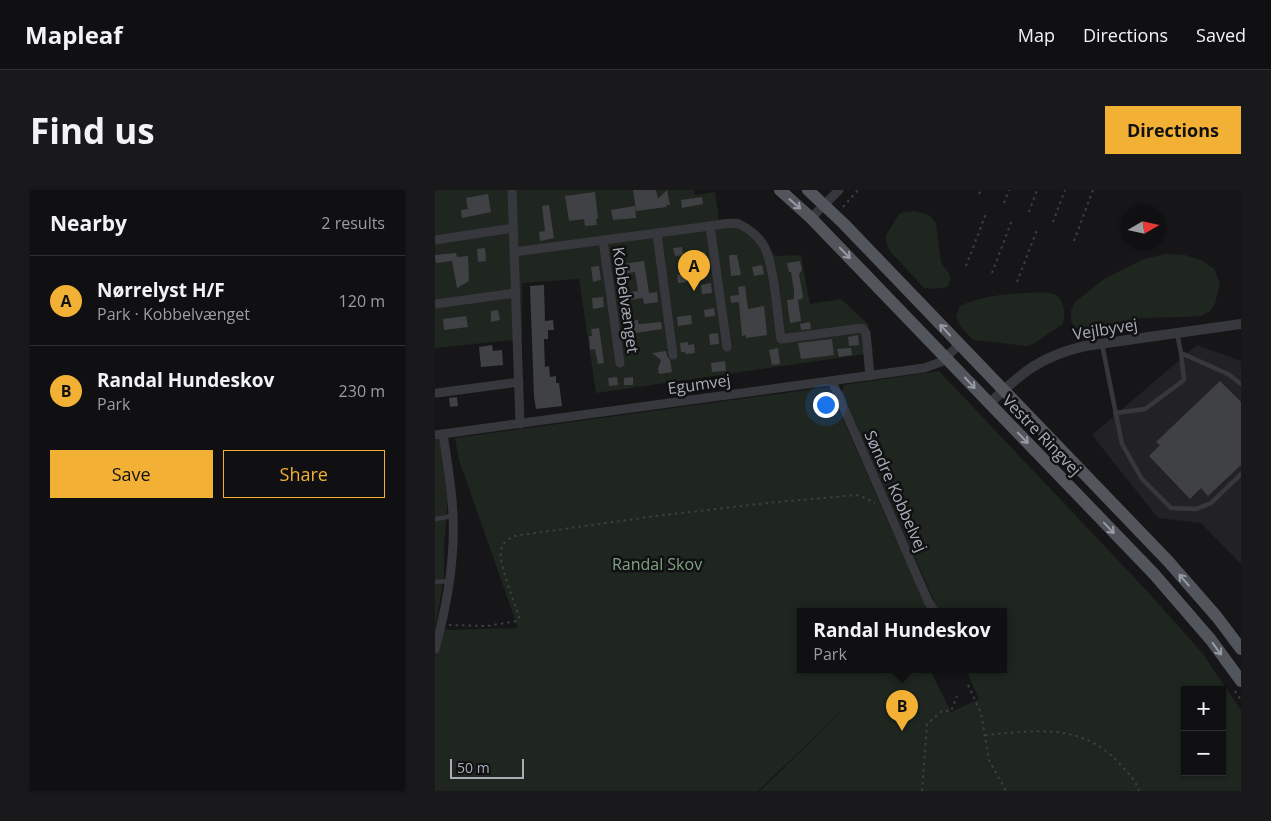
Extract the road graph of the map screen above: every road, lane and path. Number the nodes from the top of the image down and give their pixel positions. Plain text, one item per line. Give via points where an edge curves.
1 (512, 190) edge
2 (779, 190) edge
3 (808, 190) edge
4 (839, 190) edge
5 (858, 190) edge
6 (981, 190) edge
7 (1009, 190) edge
8 (1037, 190) edge
9 (1065, 190) edge
10 (1093, 190) edge
11 (979, 194) dead end
12 (1004, 203) dead end
13 (824, 205) junction
14 (841, 209) dead end
15 (987, 211) dead end
16 (1029, 212) dead end
17 (811, 218) junction
18 (1012, 220) dead end
19 (1053, 222) dead end
20 (711, 226) junction
21 (513, 228) junction
22 (1037, 230) dead end
23 (657, 234) junction
24 (435, 240) edge
25 (603, 240) junction
26 (1074, 241) dead end
27 (514, 252) junction
28 (967, 266) dead end
29 (992, 273) dead end
30 (1017, 282) dead end
31 (516, 292) junction
32 (435, 304) edge
33 (1241, 324) edge
34 (1177, 333) junction
35 (1101, 344) junction
36 (959, 345) junction
37 (727, 348) dead end
38 (1181, 352) junction
39 (673, 356) dead end
40 (947, 358) junction
41 (620, 363) dead end
42 (870, 376) junction
43 (832, 381) junction
44 (519, 382) junction
45 (1241, 384) edge
46 (1003, 390) junction
47 (437, 393) dead end
48 (990, 403) junction
49 (1115, 413) junction
50 (520, 424) junction
51 (439, 435) edge
52 (1241, 474) edge
53 (881, 507) dead end
54 (453, 516) junction
55 (435, 518) edge
56 (449, 581) junction
57 (435, 582) edge
58 (932, 608) edge
59 (441, 625) junction
60 (435, 647) edge
61 (1241, 649) edge
62 (1237, 685) edge
63 (968, 686) dead end
64 (957, 696) dead end
65 (1241, 700) edge
66 (985, 735) junction
67 (922, 791) edge
68 (1006, 791) edge
69 (1139, 791) edge

1 - 21 street
2 -> 17 main road, Vestre Ringvej
3 - 13 main road, Vestre Ringvej
4 - 13 street
5 - 14 path
6 - 11 path
7 - 12 path
8 - 16 path
9 - 19 path
10 - 26 path
13 - 17 street
36 -> 13 main road, Vestre Ringvej
15 - 28 path
17 -> 40 main road, Vestre Ringvej
18 - 29 path
20 - 23 street, Kobbelvænget
20 - 37 street
20 - 42 street, Kobbelvænget via 741,225 765,246 770,260 781,339 861,328 866,333
21 - 24 street
21 - 27 street
22 - 30 path
23 - 25 street, Kobbelvænget
23 - 39 street
25 - 27 street, Kobbelvænget
25 - 41 street, Kobbelvænget
27 - 31 street
31 - 32 street
31 - 44 street
33 - 34 street, Vejlbyvej
34 - 35 street, Vejlbyvej
34 - 38 lane
35 - 46 street, Vejlbyvej via 1052,356 1023,373
35 - 49 lane
36 - 40 street, Egumvej
36 - 46 main road, Vestre Ringvej
38 - 45 lane via 1228,374
38 - 49 lane via 1185,380 1145,409
40 - 42 street, Egumvej via 924,368
40 -> 48 main road, Vestre Ringvej
42 - 43 street, Egumvej
43 - 50 street, Egumvej
43 - 58 street, Søndre Kobbelvej
44 - 47 street
44 - 50 street
46 - 48 street, Vejlbyvej
61 -> 46 main road, Vestre Ringvej via 1168,561
48 -> 62 main road, Vestre Ringvej via 1154,574 1211,640
49 - 52 lane via 1122,444 1141,479 1171,508 1196,510 1211,503
50 - 51 street, Egumvej
51 - 54 street via 450,483
53 - 59 path via 858,495 656,516 514,536 505,541 500,552 519,617 517,621 487,626
54 - 55 lane
54 - 56 street
56 - 57 lane
56 - 59 street
59 - 60 street
62 - 65 path
63 - 66 path via 981,713
64 - 67 path via 951,711 942,711 927,724
66 - 68 path via 989,760
66 - 69 path via 1057,731 1086,739 1113,756 1136,781

